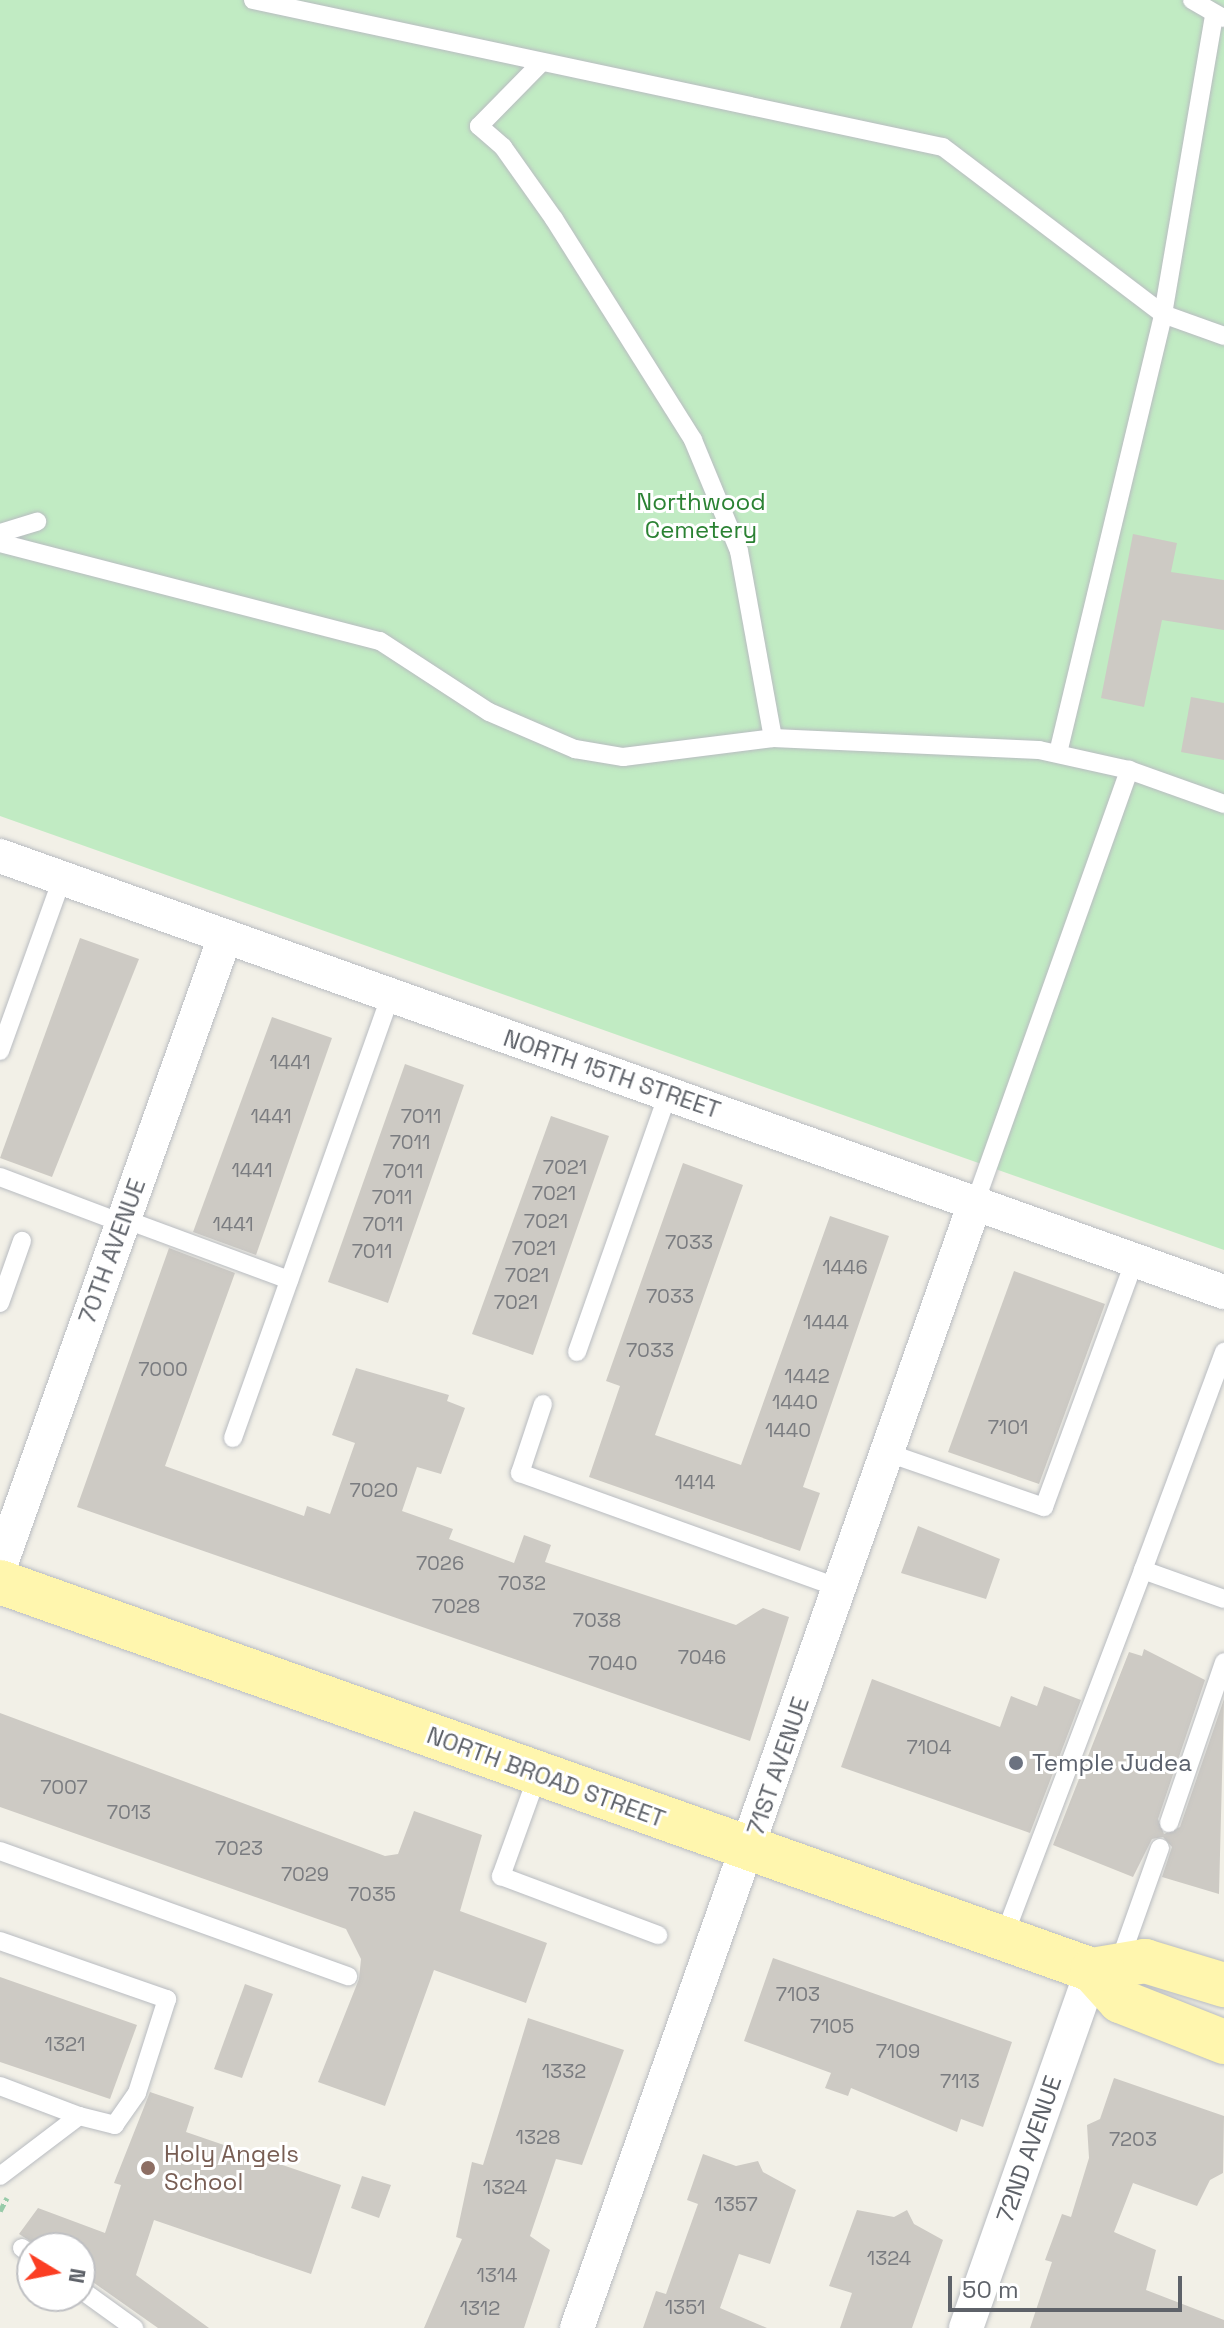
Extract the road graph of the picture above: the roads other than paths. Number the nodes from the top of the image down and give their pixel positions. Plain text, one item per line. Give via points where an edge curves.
1 (253, 0) edge
2 (1192, 0) edge
3 (1219, 18) edge
4 (542, 62) junction
5 (1163, 314) junction
6 (1224, 336) edge
7 (37, 522) dead end
8 (0, 533) edge
9 (0, 543) edge
10 (773, 738) junction
11 (1058, 753) junction
12 (1129, 770) junction
13 (1224, 804) edge
14 (0, 856) edge
15 (62, 879) junction
16 (225, 937) junction
17 (390, 996) junction
18 (0, 1051) edge
19 (668, 1093) junction
20 (0, 1177) edge
21 (975, 1203) junction
22 (123, 1221) junction
23 (22, 1241) dead end
24 (1135, 1260) junction
25 (289, 1280) junction
26 (1224, 1292) edge
27 (0, 1303) edge
28 (577, 1352) dead end
29 (1224, 1352) edge
30 (543, 1404) dead end
31 (233, 1438) dead end
32 (888, 1453) junction
33 (0, 1566) edge
34 (1143, 1570) junction
35 (0, 1582) edge
36 (840, 1588) junction
37 (1224, 1599) edge
38 (1224, 1662) edge
39 (538, 1774) junction
40 (1169, 1823) dead end
41 (1160, 1848) dead end
42 (749, 1849) junction
43 (0, 1851) edge
44 (658, 1935) dead end
45 (1003, 1939) junction
46 (0, 1941) edge
47 (1105, 1967) junction
48 (348, 1976) dead end
49 (1224, 1985) edge
50 (1224, 2042) edge
51 (0, 2086) edge
52 (79, 2116) junction
53 (0, 2176) edge
54 (96, 2301) edge
55 (134, 2328) edge
56 (577, 2328) edge
57 (966, 2328) edge

1 - 4 lane
2 - 3 lane
3 - 5 lane
4 - 5 lane via 943,147
4 - 10 lane via 479,126 503,147 554,219 693,440 739,551
5 - 6 lane
5 - 11 lane
7 - 8 lane
9 - 10 lane via 380,641 489,712 575,749 623,757
10 - 11 lane
11 - 12 lane
12 - 13 lane
12 - 21 lane
14 - 15 street, NORTH 15TH STREET
15 - 16 street, NORTH 15TH STREET
15 - 18 lane
16 - 17 street, NORTH 15TH STREET
16 - 22 street, 70TH AVENUE
17 - 19 street, NORTH 15TH STREET
17 - 25 lane
19 - 21 street, NORTH 15TH STREET
19 - 28 lane
20 - 22 lane
21 - 24 street, NORTH 15TH STREET
21 - 32 street, 71ST AVENUE
22 - 25 lane
22 - 33 street, 70TH AVENUE
23 - 27 lane
24 - 26 street, NORTH 15TH STREET
24 - 32 lane via 1044,1507
25 - 31 lane
29 - 34 lane
30 - 36 lane via 520,1473
32 - 36 street, 71ST AVENUE
34 - 37 lane
34 - 45 lane
35 - 39 main road, NORTH BROAD STREET
36 - 42 street, 71ST AVENUE
38 - 40 lane
39 - 42 main road, NORTH BROAD STREET
39 - 44 lane via 501,1876
41 - 47 lane
42 - 45 main road, NORTH BROAD STREET
42 - 56 street, 71ST AVENUE
43 - 48 lane
45 - 47 main road, NORTH BROAD STREET
46 - 52 lane via 167,1999 137,2093 115,2125
47 - 49 main road, NORTH BROAD STREET via 1145,1961
47 - 50 main road, NORTH BROAD STREET via 1120,2001
47 - 57 street, 72ND AVENUE
51 - 52 lane
52 - 53 lane
54 - 55 lane

